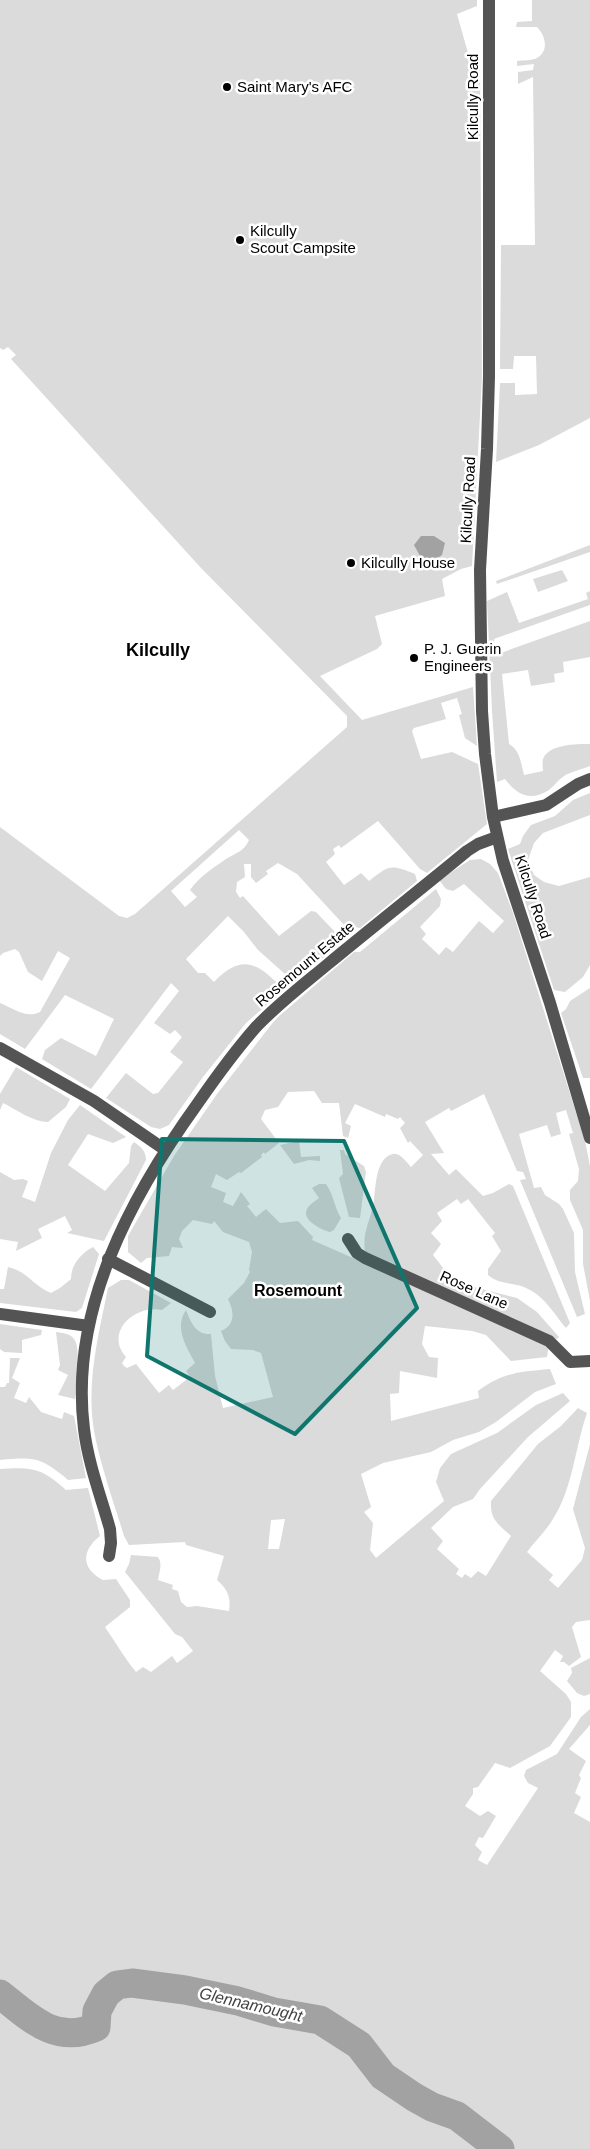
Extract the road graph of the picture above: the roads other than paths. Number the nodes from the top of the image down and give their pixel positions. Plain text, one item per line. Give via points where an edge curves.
1 (489, 0) edge
2 (590, 779) edge
3 (493, 816) junction
4 (498, 837) junction
5 (0, 1048) edge
6 (590, 1138) edge
7 (164, 1149) junction
8 (348, 1239) dead end
9 (108, 1259) junction
10 (210, 1312) dead end
11 (0, 1314) edge
12 (89, 1326) junction
13 (590, 1361) edge
14 (108, 1556) dead end

1 - 3 street, Kilcully Road via 489,376 480,570 482,711
2 - 3 street via 546,805
3 - 4 street, Kilcully Road
4 - 6 street, Kilcully Road
4 - 7 street, Rosemount Estate via 467,851 274,1010 240,1046
5 - 7 street via 94,1102
7 - 9 street, Rosemount Estate
8 - 13 street, Rose Lane via 357,1253 365,1258 548,1341 570,1362
9 - 10 street
9 - 12 street, Rosemount Estate
11 - 12 street
12 - 14 street, Rosemount Estate via 82,1390 83,1428 110,1530 112,1543

